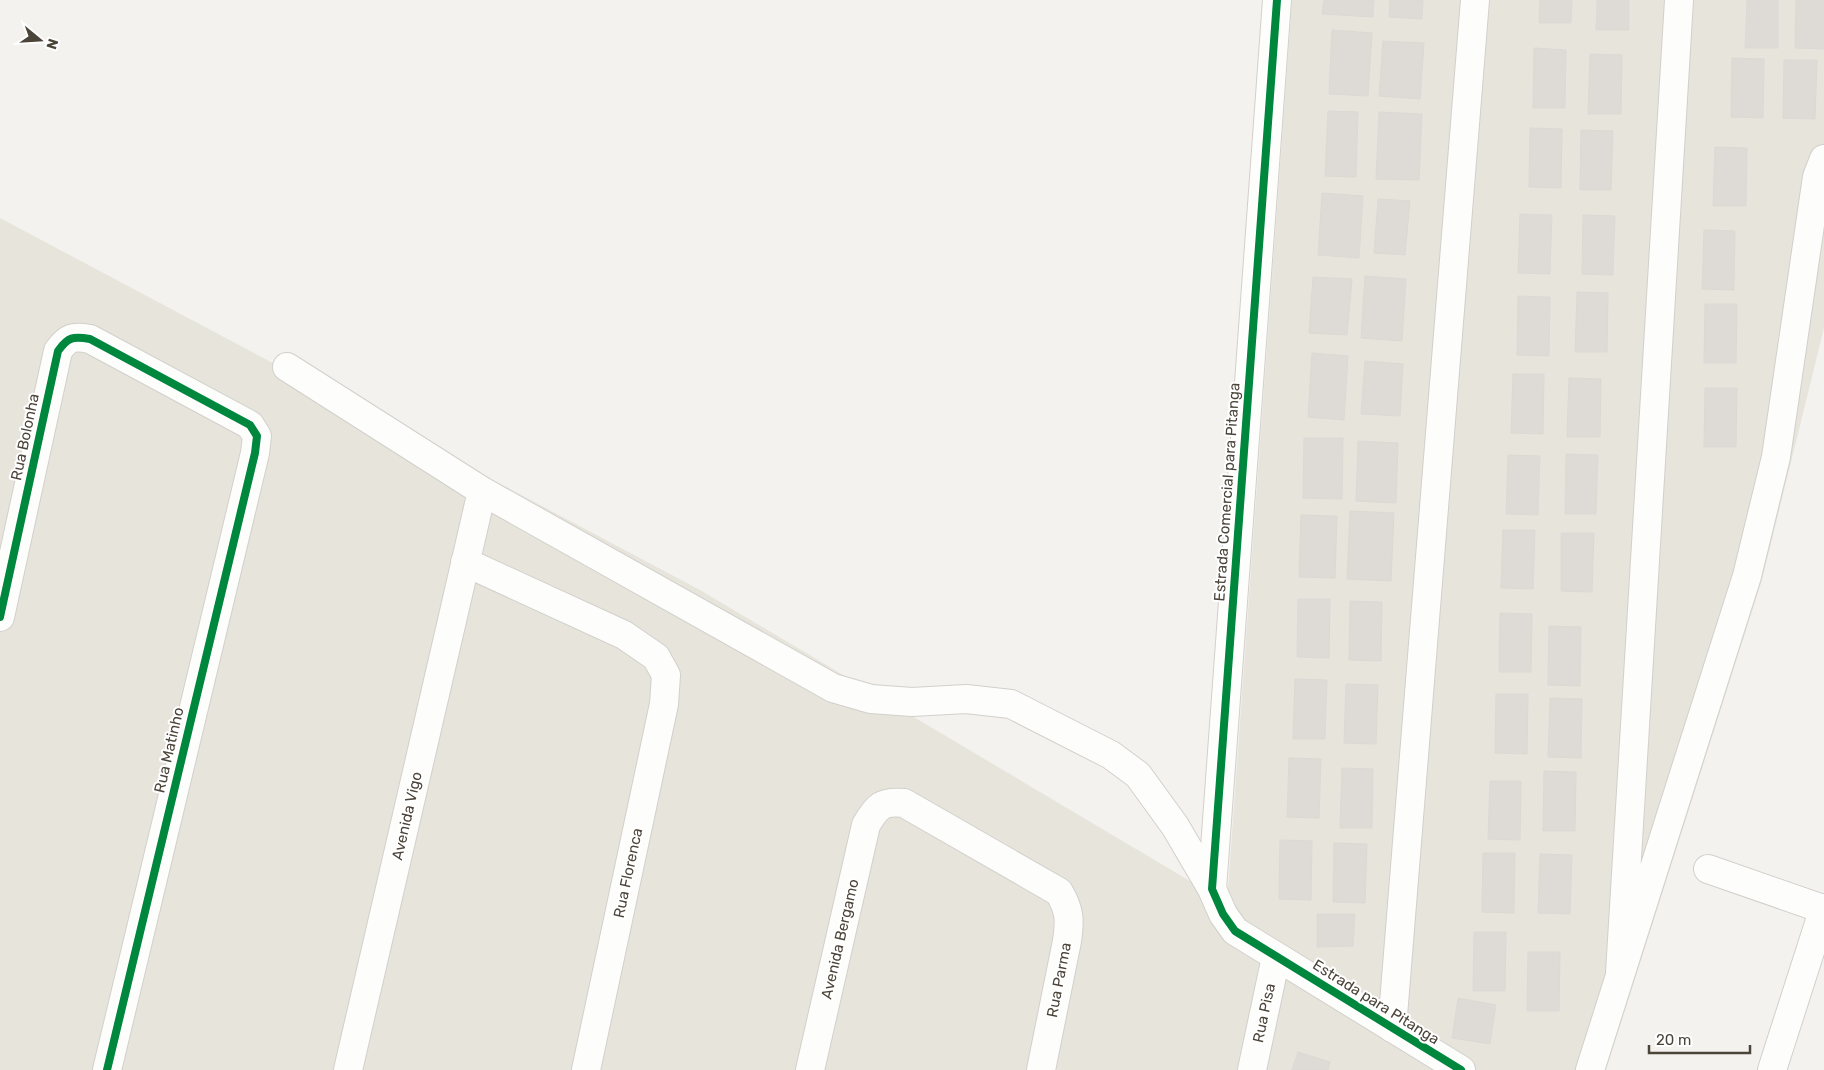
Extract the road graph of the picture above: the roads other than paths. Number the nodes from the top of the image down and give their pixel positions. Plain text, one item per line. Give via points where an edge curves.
1 (1277, 0) edge
2 (1475, 0) edge
3 (1679, 0) edge
4 (1824, 159) edge
5 (287, 367) dead end
6 (257, 436) joint
7 (482, 491) junction
8 (465, 562) junction
9 (0, 617) edge
10 (875, 809) joint
11 (1708, 869) dead end
12 (1212, 889) junction
13 (1824, 908) edge
14 (1276, 957) junction
15 (1620, 973) junction
16 (1392, 1028) junction
17 (107, 1070) edge
18 (348, 1070) edge
19 (586, 1070) edge
20 (810, 1070) edge
21 (1041, 1070) edge
22 (1252, 1070) edge
23 (1461, 1070) edge
24 (1590, 1070) edge
25 (1772, 1070) edge

1 - 12 street, Estrada Comercial para Pitanga
2 - 16 street
3 - 15 street
4 - 15 street via 1817,177 1776,456 1747,576
5 - 7 street
6 - 9 street, Rua Bolonha via 250,425 90,339 76,336 67,339 58,351
6 - 17 street, Rua Matinho
7 - 8 street, Avenida Vigo
7 - 12 street via 833,688 871,699 912,702 966,699 1011,704 1111,755 1138,775 1175,826
8 - 18 street, Avenida Vigo
8 - 19 street, Rua Florenca via 624,635 656,657 666,675 664,704
10 - 20 street, Avenida Bergamo via 866,825
10 - 21 street, Rua Parma via 889,802 904,803 1059,892 1068,908 1070,923
11 - 13 street
12 - 14 street, Estrada Comercial para Pitanga via 1223,914 1236,931
13 - 25 street
14 - 16 street, Estrada para Pitanga
14 - 22 street, Rua Pisa
15 - 24 street
16 - 23 street, Estrada para Pitanga

